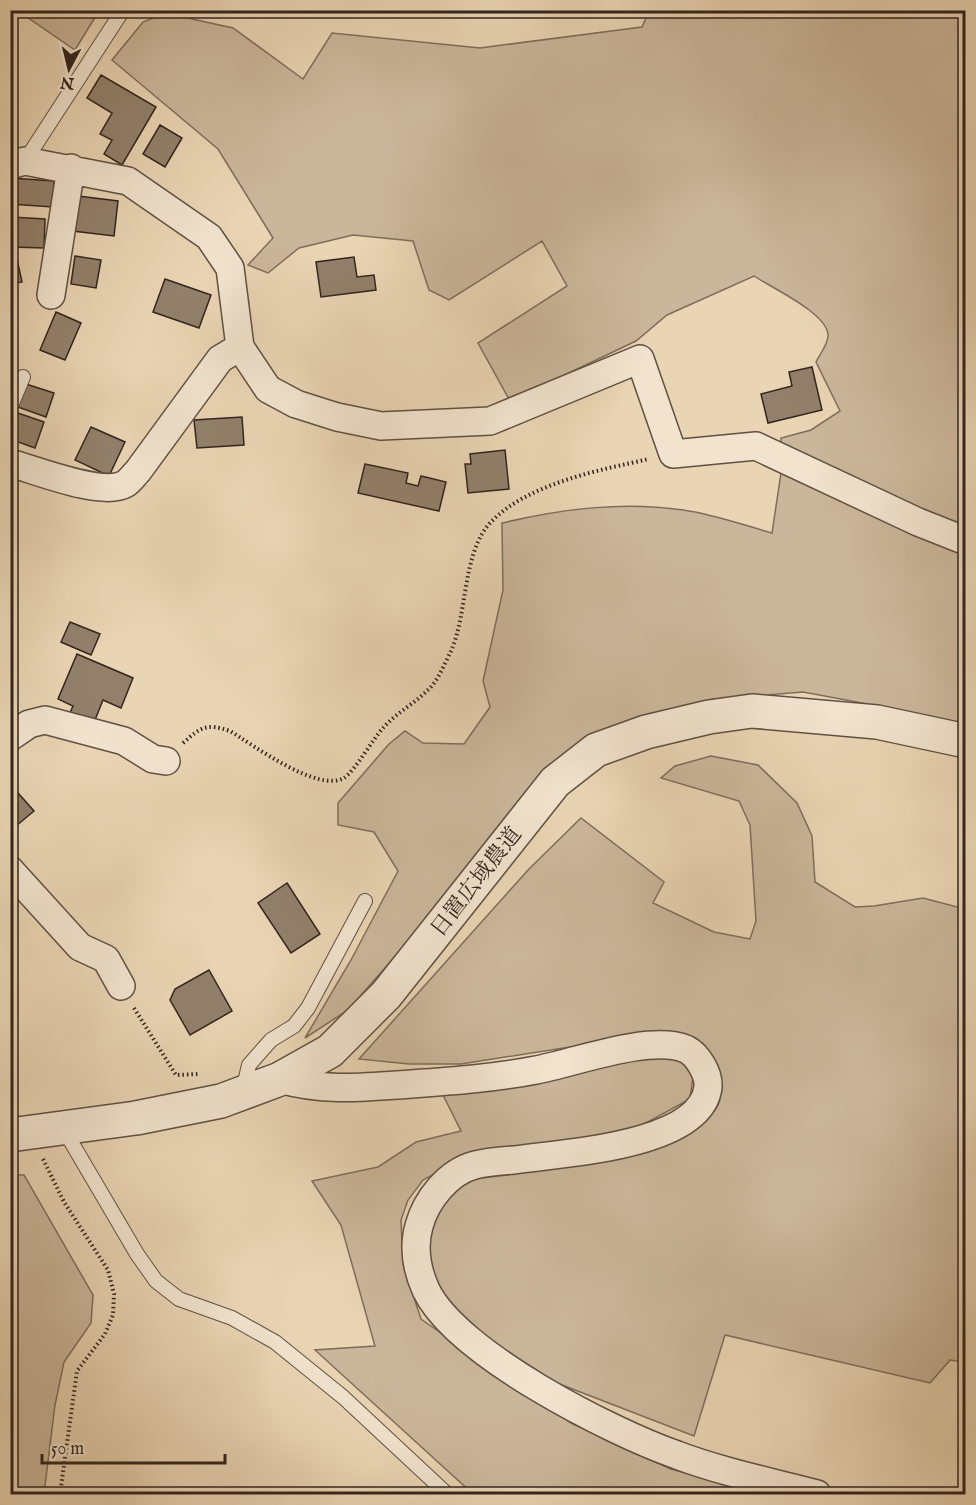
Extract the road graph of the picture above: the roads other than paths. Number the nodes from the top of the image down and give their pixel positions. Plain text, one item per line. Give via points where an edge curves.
1 (123, 10) edge
2 (18, 163) edge
3 (71, 168) junction
4 (51, 295) dead end
5 (240, 347) junction
6 (23, 376) dead end
7 (10, 408) edge
8 (10, 463) edge
9 (966, 541) edge
10 (10, 736) edge
11 (966, 741) edge
12 (166, 760) road end
13 (10, 870) edge
14 (365, 901) dead end
15 (121, 986) road end
16 (280, 1079) junction
17 (242, 1093) junction
18 (62, 1126) junction
19 (20, 1133) edge
20 (447, 1494) edge
21 (817, 1494) edge

1 - 2 lane
2 - 3 street
3 - 4 street
3 - 5 street via 128,180 208,237 230,268
5 - 8 street via 220,359 125,484 96,487
5 - 9 street via 268,389 296,404 381,426 490,421 640,359 673,454 756,446
6 - 7 lane
10 - 12 street via 29,724 45,720 124,741 153,759
11 - 16 street, 日置広域農道 via 877,722 752,711 646,732 596,750 555,782 533,807 386,994 330,1051
13 - 15 street via 80,947 106,959
14 - 17 lane via 308,1008 294,1026 271,1040 249,1065
16 - 17 street, 日置広域農道
16 - 21 street via 308,1087 351,1088 458,1081 537,1070 614,1051 657,1045 686,1049 701,1062 708,1083 704,1103 686,1120 642,1140 473,1166 448,1180 429,1201 418,1226 415,1256 427,1292 443,1314 487,1355 598,1422 678,1456
17 - 18 street, 日置広域農道 via 136,1118
18 - 19 street, 日置広域農道
18 - 20 lane via 156,1281 179,1299 232,1318 275,1342 343,1396

